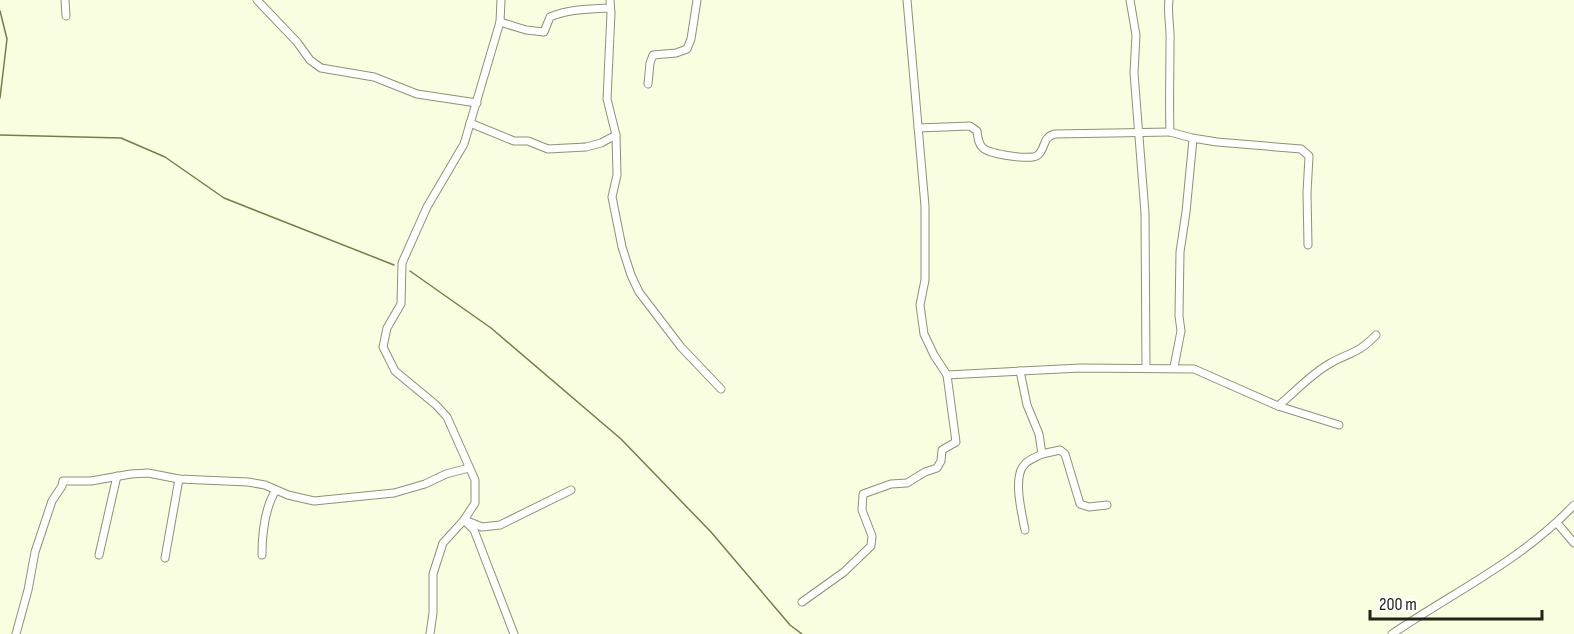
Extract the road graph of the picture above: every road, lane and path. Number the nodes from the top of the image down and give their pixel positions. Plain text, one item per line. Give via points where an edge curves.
1 (65, 0) edge
2 (257, 0) edge
3 (501, 0) edge
4 (697, 0) edge
5 (907, 0) edge
6 (1130, 0) edge
7 (1169, 0) edge
8 (610, 4) edge
9 (66, 16) dead end
10 (500, 22) junction
11 (648, 84) dead end
12 (477, 104) junction
13 (470, 123) junction
14 (918, 128) junction
15 (1139, 131) junction
16 (1170, 132) junction
17 (616, 135) junction
18 (1193, 139) junction
19 (1308, 245) dead end
20 (1376, 335) dead end
21 (1174, 367) junction
22 (1146, 368) junction
23 (1020, 371) junction
24 (947, 375) junction
25 (722, 389) dead end
26 (1278, 406) junction
27 (1339, 425) dead end
28 (1042, 454) junction
29 (469, 468) junction
30 (117, 477) junction
31 (179, 478) junction
32 (276, 490) junction
33 (571, 490) dead end
34 (1107, 505) dead end
35 (1574, 505) edge
36 (464, 520) junction
37 (1557, 523) junction
38 (1025, 530) dead end
39 (1574, 543) edge
40 (99, 555) dead end
41 (262, 555) dead end
42 (165, 558) dead end
43 (802, 602) dead end
44 (16, 634) edge
45 (430, 634) edge
46 (514, 634) edge
47 (1392, 634) edge

1 - 9 street
2 - 12 street via 321,68 374,77 417,93
3 - 10 street
4 - 11 street via 687,49 653,55
5 - 14 street
6 - 15 street via 1136,35 1134,73
7 - 16 street
8 - 10 street via 550,17 544,32
8 - 17 street via 607,99
10 - 12 street
12 - 13 street
13 - 17 street via 514,141 528,141 548,149 586,147
13 - 29 street via 464,144 427,207 402,263 401,304 387,328 383,347 395,371 447,417
14 - 15 street via 970,126 977,131 978,142 984,149 1034,158 1050,135
14 - 24 street via 925,206 921,305 924,334
15 - 16 street
15 - 22 street via 1145,213
16 - 18 street
17 - 25 street via 617,175 612,196 631,275 639,292 681,347
18 - 19 street via 1301,148 1306,152
18 - 21 street via 1180,252 1181,331
20 - 26 street via 1362,349 1329,363
21 - 22 street
21 - 26 street via 1194,369
22 - 23 street
23 - 24 street
23 - 28 street
24 - 43 street via 956,442 942,450 937,468 907,483 863,494 862,510 872,536 871,546 844,572
26 - 27 street
28 - 34 street via 1060,450 1065,454 1080,504
28 - 38 street via 1025,463 1021,470 1018,487
29 - 32 street via 394,493 335,500 314,501
29 - 36 street via 475,480 475,503
30 - 31 street via 148,473
30 - 40 street
30 - 44 street via 63,481 35,552
31 - 32 street via 248,482
31 - 42 street
32 - 41 street
33 - 36 street via 500,525 482,527
35 - 37 street
36 - 45 street via 443,543 433,574
36 - 46 street via 474,530
37 - 39 street
37 - 47 street via 1520,554

